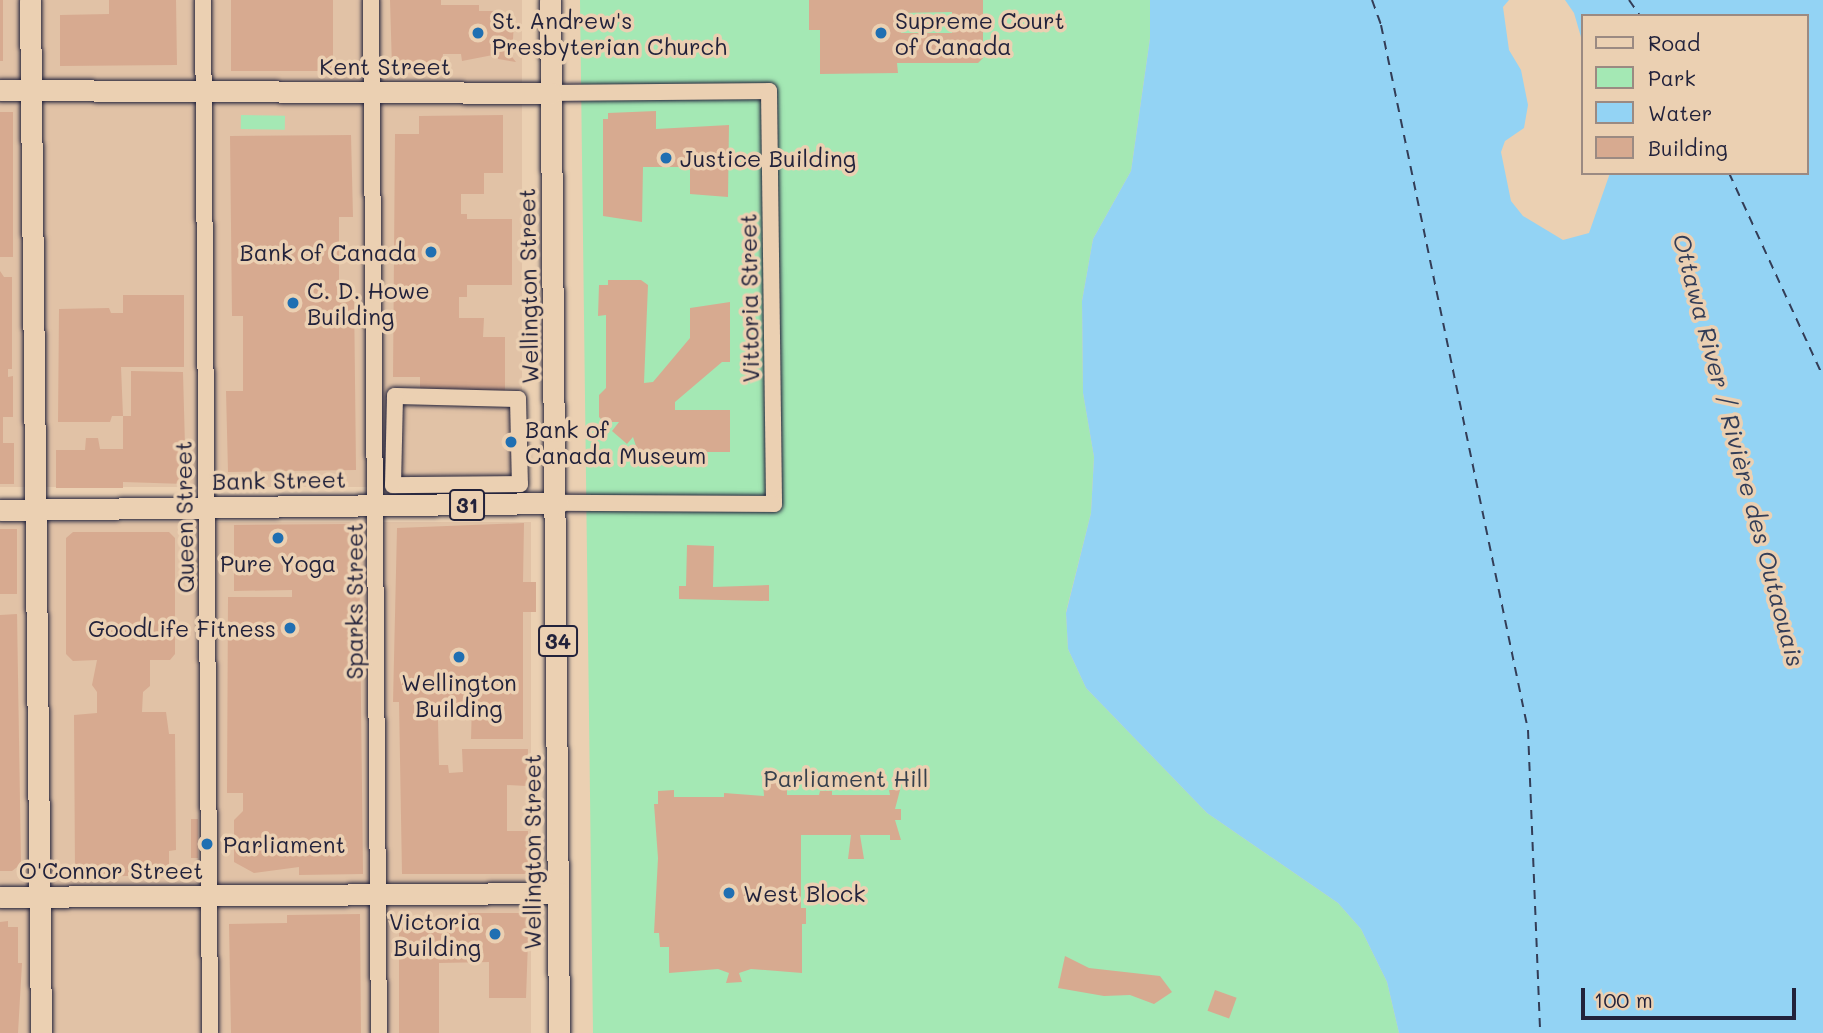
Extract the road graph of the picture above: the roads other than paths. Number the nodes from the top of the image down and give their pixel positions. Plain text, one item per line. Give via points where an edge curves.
1 (30, 0) edge
2 (203, 0) edge
3 (371, 0) edge
4 (550, 0) edge
5 (0, 90) edge
6 (30, 90) junction
7 (204, 90) junction
8 (371, 92) junction
9 (769, 92) joint
10 (551, 93) junction
11 (520, 484) joint
12 (558, 503) junction
13 (377, 505) junction
14 (206, 507) junction
15 (33, 509) junction
16 (0, 510) edge
17 (558, 893) junction
18 (378, 894) junction
19 (210, 896) junction
20 (0, 897) edge
21 (39, 897) junction
22 (41, 1033) edge
23 (210, 1033) edge
24 (379, 1033) edge
25 (559, 1033) edge

1 - 6 main road
2 - 7 street, Queen Street
3 - 8 street, Sparks Street
4 - 10 main road, Wellington Street / 34
5 - 6 main road, Kent Street
6 - 7 main road, Kent Street
6 - 15 main road
7 - 8 main road, Kent Street
7 - 14 street, Queen Street
8 - 10 main road, Kent Street
8 - 13 street, Sparks Street
9 - 10 street, Kent Street
9 - 12 street, Vittoria Street via 774,504
10 - 12 main road, Wellington Street / 34
11 - 11 street via 393,485 394,396 518,399
12 - 13 main road, Bank Street / 31
12 - 17 main road, Wellington Street / 34
13 - 14 main road, Bank Street / 31
13 - 18 street, Sparks Street
14 - 15 main road, Bank Street / 31
14 - 19 street, Queen Street
15 - 16 main road, Bank Street / 31
15 - 21 main road
17 - 18 main road, O'Connor Street
17 - 25 main road, Wellington Street / 34
18 - 19 main road, O'Connor Street
18 - 24 street, Sparks Street
19 - 21 main road, O'Connor Street
19 - 23 street, Queen Street
20 - 21 main road, O'Connor Street
21 - 22 main road

